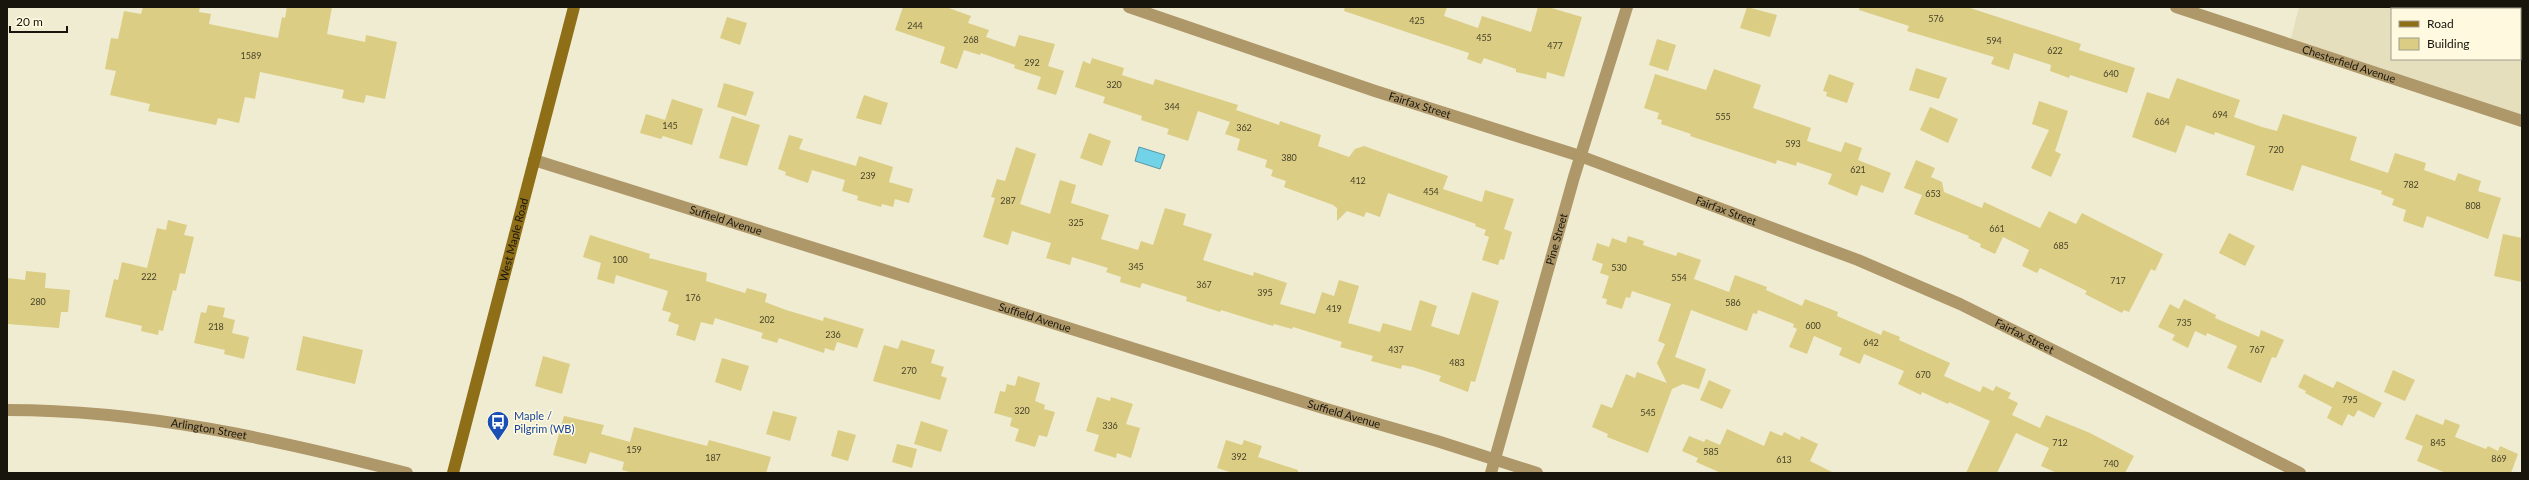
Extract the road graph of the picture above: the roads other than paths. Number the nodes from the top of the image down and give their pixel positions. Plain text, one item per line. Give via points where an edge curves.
1 (574, 7) edge
2 (1129, 7) edge
3 (1627, 7) edge
4 (2176, 7) edge
5 (2522, 121) edge
6 (1580, 156) junction
7 (534, 160) junction
8 (7, 410) edge
9 (1494, 458) junction
10 (407, 473) edge
11 (453, 473) edge
12 (1491, 473) edge
13 (1537, 473) edge
14 (2300, 473) edge

1 - 7 main road, West Maple Road
2 - 6 street, Fairfax Street via 1375,91
3 - 6 street, Pine Street
4 - 5 street, Chesterfield Avenue
6 - 9 street, Pine Street
6 - 14 street, Fairfax Street via 1772,226 1953,301
7 - 9 street, Suffield Avenue via 1323,408
7 - 11 main road, West Maple Road
8 - 10 street, Arlington Street via 86,413 196,425 287,443
9 - 12 street, Pine Street
9 - 13 street, Suffield Avenue

